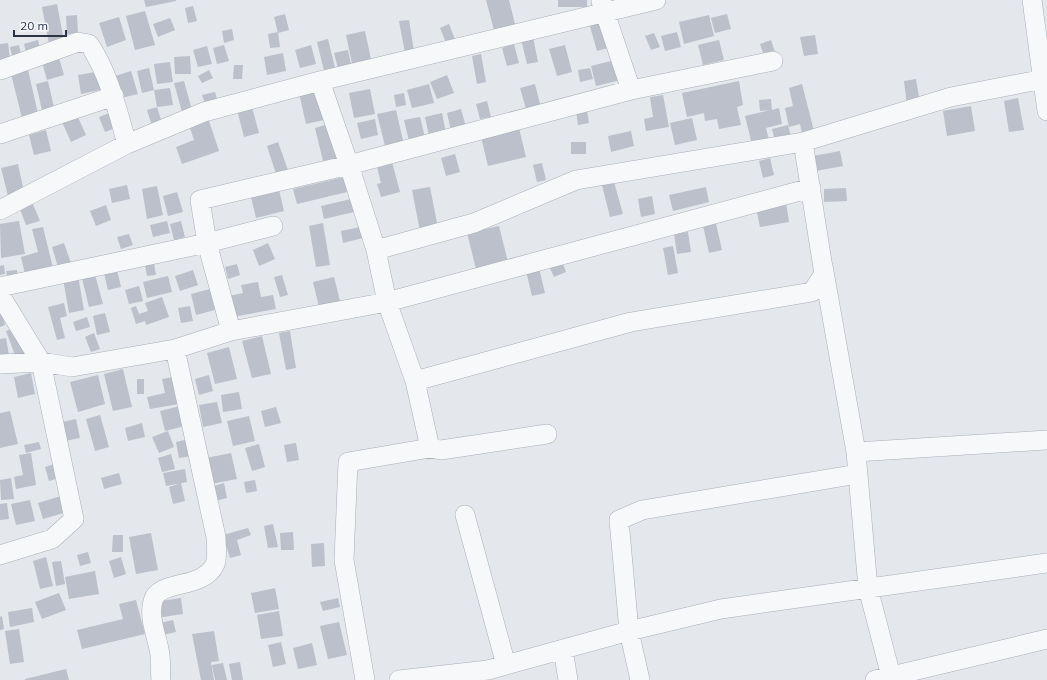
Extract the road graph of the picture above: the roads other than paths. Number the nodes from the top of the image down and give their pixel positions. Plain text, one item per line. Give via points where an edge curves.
1 (656, 0) edge
2 (1032, 0) edge
3 (603, 6) edge
4 (773, 62) dead end
5 (0, 70) edge
6 (1044, 79) junction
7 (320, 81) junction
8 (631, 90) junction
9 (114, 96) junction
10 (1047, 111) edge
11 (0, 134) edge
12 (803, 142) junction
13 (127, 144) junction
14 (350, 165) junction
15 (811, 188) junction
16 (0, 210) edge
17 (273, 226) dead end
18 (207, 243) junction
19 (376, 250) junction
20 (823, 266) junction
21 (0, 287) edge
22 (0, 295) edge
23 (386, 302) junction
24 (231, 331) junction
25 (175, 349) junction
26 (41, 362) junction
27 (0, 364) edge
28 (415, 381) junction
29 (548, 434) dead end
30 (1047, 440) edge
31 (430, 448) junction
32 (856, 452) junction
33 (858, 474) junction
34 (465, 515) dead end
35 (0, 555) edge
36 (1047, 563) edge
37 (868, 588) junction
38 (629, 631) junction
39 (1047, 639) edge
40 (564, 649) junction
41 (506, 665) junction
42 (886, 679) edge
43 (161, 680) edge
44 (365, 680) edge
45 (399, 680) edge
46 (568, 680) edge
47 (640, 680) edge

1 - 3 street
2 - 6 street
3 - 7 street
3 - 8 street
4 - 8 street
5 - 9 street via 78,42 89,44 100,61
6 - 10 street
6 - 12 street via 951,97
7 - 13 street via 204,112
7 - 14 street
8 - 14 street
9 - 11 street
9 - 13 street
12 - 15 street
12 - 19 street via 576,180 474,223
13 - 16 street
14 - 18 street via 200,200
14 - 19 street
15 - 20 street
15 - 23 street
17 - 18 street
18 - 21 street
18 - 24 street
19 - 23 street
20 - 28 street via 824,274 812,292 631,322
20 - 32 street
22 - 26 street
23 - 24 street
23 - 28 street
24 - 25 street
25 - 26 street via 72,366
25 - 43 street via 216,537 216,564 209,574 158,593 153,600 151,613 160,655
26 - 27 street
26 - 35 street via 74,519 52,539
28 - 31 street
29 - 31 street via 441,450
30 - 32 street
31 - 44 street via 348,462 344,560
32 - 33 street
33 - 37 street
33 - 38 street via 642,510 619,520
34 - 41 street
36 - 37 street
37 - 38 street via 721,609
37 - 42 street
38 - 40 street
38 - 47 street
39 - 42 street
40 - 41 street
40 - 46 street
41 - 45 street via 488,670

